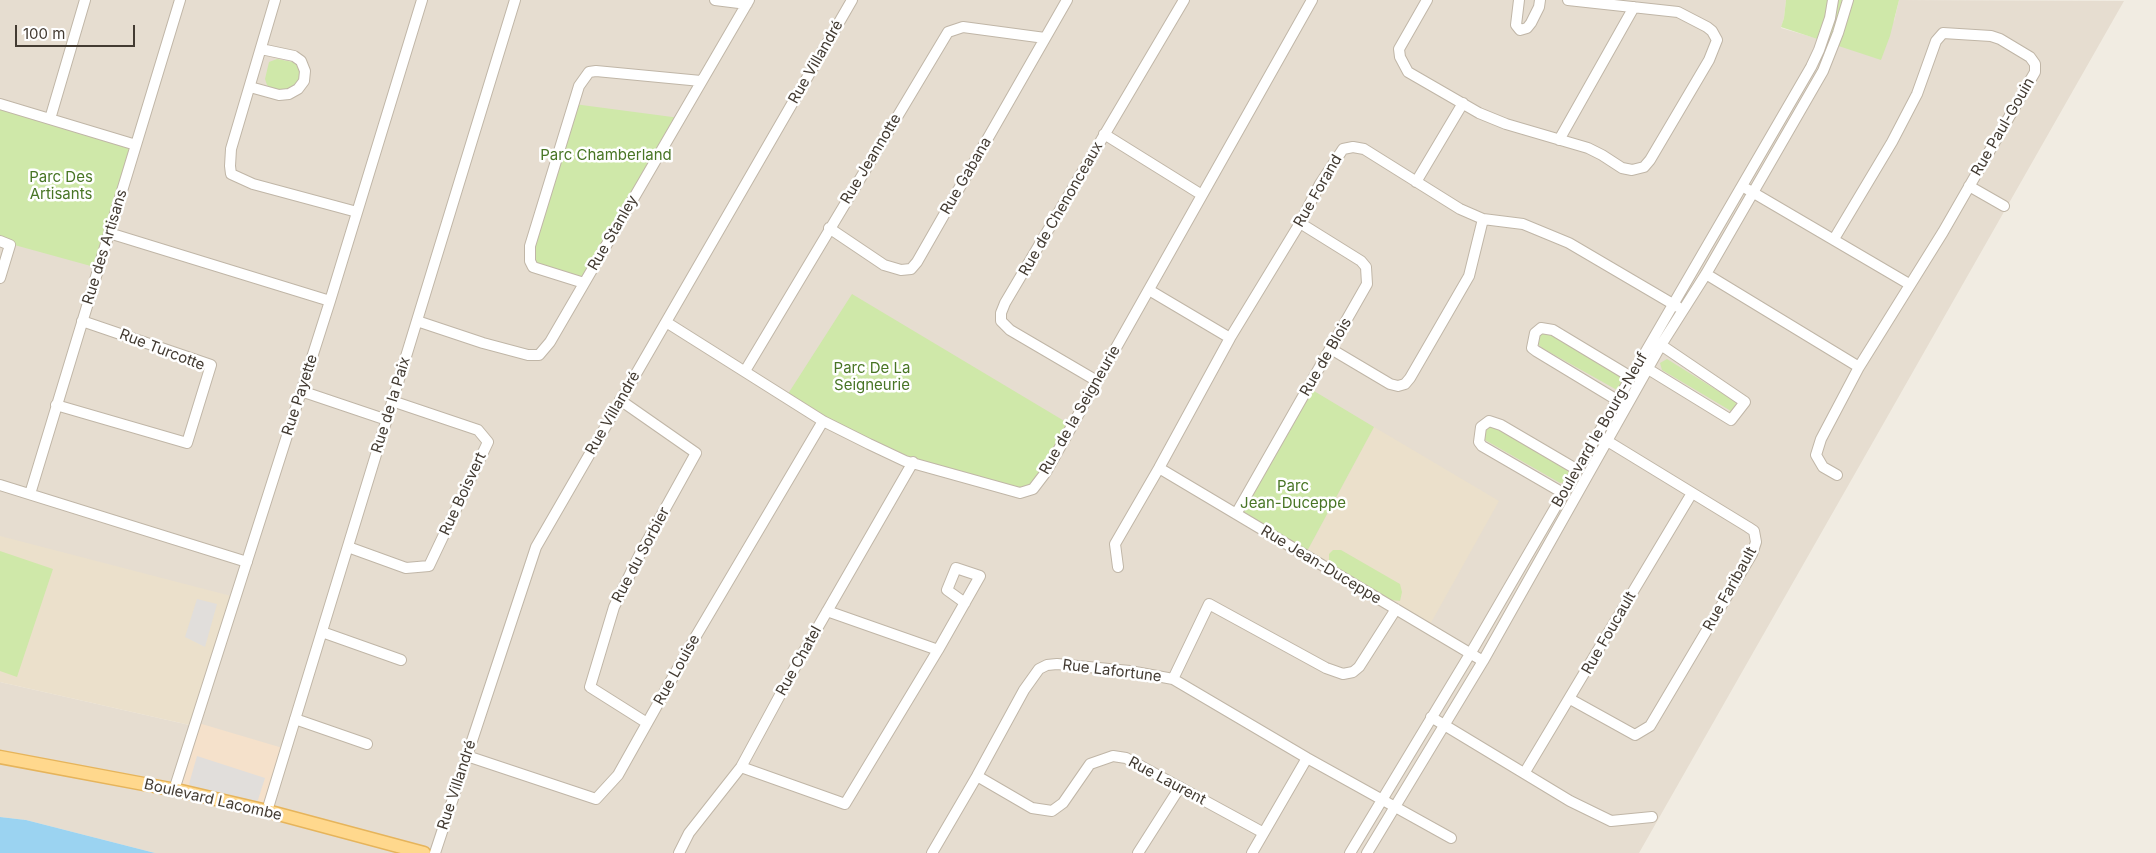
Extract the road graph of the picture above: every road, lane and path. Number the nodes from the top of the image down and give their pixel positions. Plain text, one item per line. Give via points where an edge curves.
1 (85, 0) edge
2 (180, 0) edge
3 (275, 0) edge
4 (422, 0) edge
5 (515, 0) edge
6 (715, 0) edge
7 (852, 0) edge
8 (1067, 0) edge
9 (1184, 0) edge
10 (1312, 0) edge
11 (1427, 0) edge
12 (1519, 0) edge
13 (1540, 0) edge
14 (1568, 0) edge
15 (1833, 0) edge
16 (1848, 0) edge
17 (748, 2) edge
18 (1634, 7) junction
19 (1045, 38) junction
20 (261, 50) junction
21 (701, 81) junction
22 (250, 87) junction
23 (1463, 103) junction
24 (0, 104) edge
25 (50, 119) junction
26 (1104, 134) junction
27 (1559, 140) junction
28 (136, 145) junction
29 (1416, 182) junction
30 (1742, 186) junction
31 (1969, 186) junction
32 (1753, 192) junction
33 (1202, 194) junction
34 (2004, 206) dead end
35 (357, 212) junction
36 (1483, 219) junction
37 (1300, 224) junction
38 (829, 228) junction
39 (109, 233) junction
40 (1834, 240) junction
41 (0, 241) edge
42 (1706, 274) junction
43 (0, 278) edge
44 (584, 283) junction
45 (1909, 284) junction
46 (1148, 290) junction
47 (330, 301) junction
48 (1672, 304) junction
49 (1682, 310) junction
50 (417, 320) junction
51 (82, 321) junction
52 (666, 322) junction
53 (1230, 338) junction
54 (1661, 345) junction
55 (1331, 349) junction
56 (1859, 367) junction
57 (1648, 369) junction
58 (745, 371) junction
59 (1631, 377) junction
60 (1097, 381) junction
61 (301, 391) junction
62 (620, 400) junction
63 (1617, 400) junction
64 (392, 401) junction
65 (56, 405) junction
66 (387, 420) junction
67 (824, 421) junction
68 (1596, 435) junction
69 (1608, 442) junction
70 (913, 462) junction
71 (1159, 468) junction
72 (1576, 469) junction
73 (1837, 475) dead end
74 (0, 485) edge
75 (1563, 493) junction
76 (1692, 493) junction
77 (30, 494) junction
78 (1236, 514) junction
79 (348, 547) junction
80 (247, 562) junction
81 (1118, 567) dead end
82 (965, 603) dead end
83 (1396, 610) junction
84 (827, 611) junction
85 (322, 632) junction
86 (938, 650) junction
87 (1470, 653) junction
88 (401, 660) dead end
89 (1483, 661) junction
90 (1173, 678) junction
91 (1570, 699) junction
92 (1432, 717) junction
93 (295, 719) junction
94 (647, 723) junction
95 (1445, 725) junction
96 (367, 744) dead end
97 (467, 756) junction
98 (0, 757) edge
99 (1307, 758) junction
100 (741, 767) junction
101 (1525, 772) junction
102 (978, 776) junction
103 (1180, 787) junction
104 (174, 790) junction
105 (1382, 800) junction
106 (1394, 807) junction
107 (267, 811) junction
108 (1652, 818) dead end
109 (1262, 832) junction
110 (1451, 838) dead end
111 (424, 853) edge
112 (434, 853) edge
113 (679, 853) edge
114 (932, 853) edge
115 (1138, 853) edge
116 (1252, 853) edge
117 (1350, 853) edge
118 (1368, 853) edge

1 - 25 street
2 - 28 street, Rue des Artisans
3 - 20 street
4 - 35 street, Rue Payette
5 - 50 street, Rue de la Paix
6 - 17 street
7 - 52 street, Rue Villandré
8 - 19 street, Rue Gabana
9 - 26 street, Rue de Chenonceaux
10 - 33 street, Rue de la Seigneurie
11 - 23 street via 1403,40 1400,57 1408,72
12 - 13 street via 1516,25 1520,30 1531,23
14 - 18 street
15 - 30 street, Boulevard le Bourg-Neuf via 1819,50
16 - 32 street, Boulevard le Bourg-Neuf via 1823,71
17 - 21 street, Rue Stanley
18 - 27 street
18 - 27 street via 1678,12 1707,27 1716,40 1709,60 1644,167 1622,168 1588,148
19 - 38 street, Rue Jeannotte via 963,27 948,32
19 - 38 street, Rue Gabana via 911,269 884,265
20 - 22 street
20 - 22 street via 294,56 301,61 304,81 289,94 278,95
21 - 44 street, Rue Stanley
21 - 44 street via 596,70 589,72 579,86 530,246 530,262 533,267
22 - 35 street via 231,149 232,174 253,184
23 - 27 street via 1506,124
23 - 29 street
24 - 25 street
25 - 28 street
26 - 33 street
26 - 60 street, Rue de Chenonceaux via 1005,303 1001,321 1010,330
28 - 39 street, Rue des Artisans
29 - 36 street, Rue Forand
29 - 37 street, Rue Forand via 1364,149 1343,149 1320,184
30 - 32 street
30 - 48 street, Boulevard le Bourg-Neuf
31 - 34 street
31 - 40 street, Rue Paul-Gouin via 2035,72 2035,64 2030,57 2000,39 1943,33 1936,41 1917,94 1892,142
31 - 45 street, Rue Paul-Gouin
32 - 40 street
32 - 42 street, Boulevard le Bourg-Neuf
33 - 46 street, Rue de la Seigneurie
35 - 47 street, Rue Payette
36 - 48 street, Rue Forand via 1538,229 1598,259
36 - 55 street via 1469,276 1405,384 1390,384
37 - 53 street, Rue Forand
37 - 55 street, Rue de Blois via 1354,255 1366,267 1367,284
38 - 58 street, Rue Jeannotte
39 - 47 street
39 - 51 street, Rue des Artisans
40 - 45 street
41 - 43 street via 10,245
42 - 49 street, Boulevard le Bourg-Neuf
42 - 56 street
44 - 50 street, Rue Stanley via 539,355 483,343
45 - 56 street, Rue Paul-Gouin
46 - 53 street
46 - 60 street, Rue de la Seigneurie
47 - 61 street, Rue Payette
48 - 49 street, Rue Forand
48 - 59 street, Boulevard le Bourg-Neuf
49 - 54 street, Boulevard le Bourg-Neuf
50 - 64 street, Rue de la Paix
51 - 65 street, Rue des Artisans
51 - 65 street, Rue Turcotte via 211,365 206,382 187,443
52 - 58 street, Rue de la Seigneurie
52 - 62 street, Rue Villandré
53 - 71 street, Rue Forand
54 - 57 street, Boulevard le Bourg-Neuf
54 - 57 street via 1745,402 1731,420
55 - 78 street, Rue de Blois
56 - 73 street, Rue Paul-Gouin via 1816,455 1824,467
57 - 69 street, Boulevard le Bourg-Neuf
58 - 67 street, Rue de la Seigneurie
59 - 63 street, Boulevard le Bourg-Neuf
59 - 63 street via 1553,330 1541,328 1535,332 1532,348 1536,352
60 - 70 street, Rue de la Seigneurie via 1046,472 1033,489 1020,492
61 - 66 street
61 - 80 street, Rue Payette
62 - 94 street, Rue du Sorbier via 696,453 614,607 590,687
62 - 97 street, Rue Villandré via 533,553
63 - 68 street, Boulevard le Bourg-Neuf
64 - 66 street, Rue de la Paix
64 - 79 street, Rue Boisvert via 478,430 488,442 428,566 406,568
65 - 77 street, Rue des Artisans
66 - 79 street, Rue de la Paix
67 - 70 street, Rue de la Seigneurie
67 - 94 street, Rue Louise
68 - 69 street, Rue Faribault
68 - 72 street, Boulevard le Bourg-Neuf
69 - 76 street, Rue Faribault
69 - 89 street, Boulevard le Bourg-Neuf
70 - 84 street, Rue Chatel
71 - 78 street, Rue Jean-Duceppe
71 - 81 street, Rue Forand via 1115,544
72 - 75 street, Boulevard le Bourg-Neuf
72 - 75 street via 1496,423 1489,421 1481,427 1479,438 1482,446
74 - 77 street
75 - 87 street, Boulevard le Bourg-Neuf
76 - 91 street, Rue Foucault
76 - 91 street, Rue Faribault via 1754,531 1756,542 1655,719 1650,726 1635,734
77 - 80 street
78 - 83 street, Rue Jean-Duceppe
79 - 85 street, Rue de la Paix
80 - 104 street, Rue Payette
82 - 86 street
83 - 87 street, Rue Jean-Duceppe
83 - 90 street via 1359,667 1343,674 1326,668 1209,604
84 - 86 street
84 - 100 street, Rue Chatel
85 - 88 street
85 - 93 street, Rue de la Paix
86 - 100 street via 844,804
87 - 89 street, Rue Jean-Duceppe
87 - 92 street, Boulevard le Bourg-Neuf
89 - 95 street, Boulevard le Bourg-Neuf
90 - 99 street, Rue Lafortune
90 - 102 street, Rue Lafortune via 1130,671 1046,665 1039,669 1024,690
91 - 101 street, Rue Foucault
92 - 95 street
92 - 105 street, Boulevard le Bourg-Neuf
93 - 96 street
93 - 107 street, Rue de la Paix
94 - 97 street, Rue Louise via 618,775 596,799
95 - 101 street
95 - 106 street, Boulevard le Bourg-Neuf
97 - 112 street, Rue Villandré
98 - 104 main road, Boulevard Lacombe
99 - 105 street, Rue Lafortune
99 - 109 street
100 - 113 street, Rue Chatel via 689,833
101 - 108 street via 1570,801 1611,821
102 - 103 street, Rue Laurent via 1032,808 1052,811 1063,803 1090,764 1113,756 1126,758
102 - 114 street, Rue Lafortune
103 - 109 street, Rue Laurent
103 - 115 street
104 - 107 main road, Boulevard Lacombe
105 - 106 street, Rue Lafortune
105 - 117 street, Boulevard le Bourg-Neuf
106 - 110 street, Rue Lafortune
106 - 118 street, Boulevard le Bourg-Neuf
107 - 111 main road, Boulevard Lacombe
109 - 116 street

